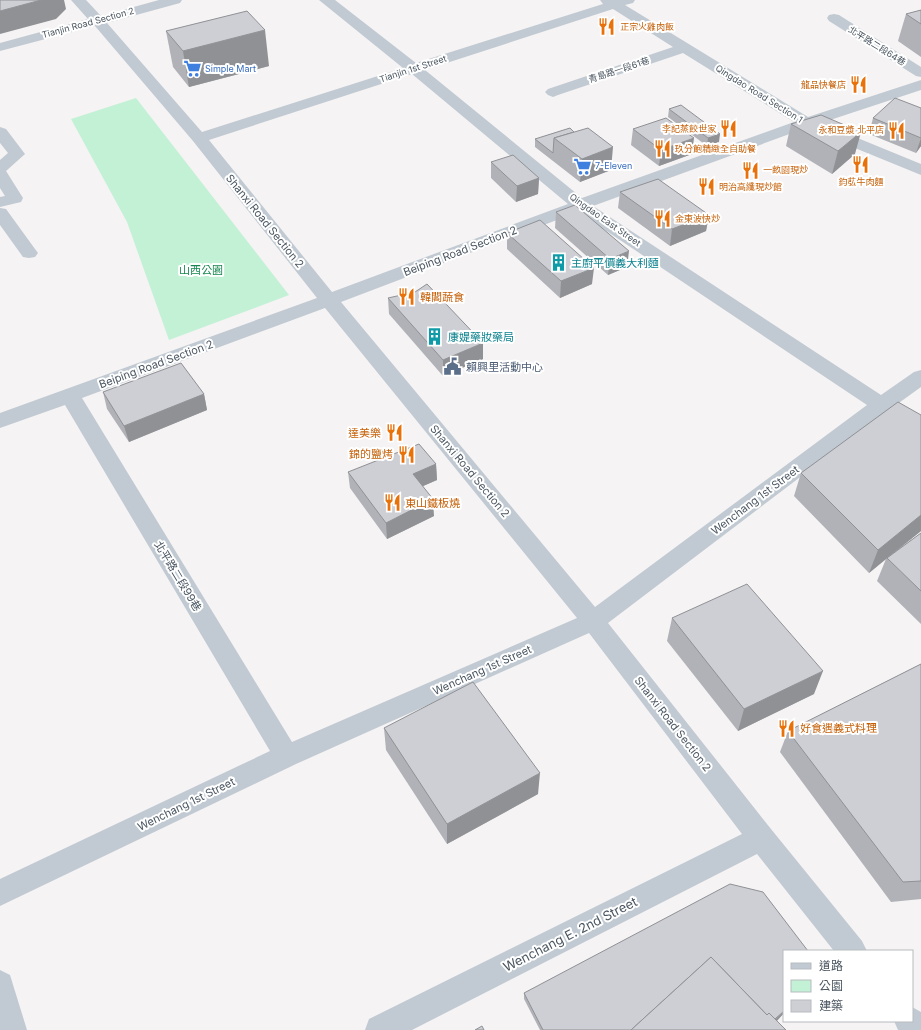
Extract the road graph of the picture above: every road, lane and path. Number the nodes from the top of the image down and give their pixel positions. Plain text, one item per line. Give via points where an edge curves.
1 (78, 0) edge
2 (175, 0) edge
3 (326, 0) edge
4 (628, 0) edge
5 (610, 2) edge
6 (834, 18) dead end
7 (98, 20) junction
8 (0, 47) edge
9 (685, 48) junction
10 (414, 69) junction
11 (921, 73) edge
12 (921, 85) edge
13 (553, 92) dead end
14 (806, 123) junction
15 (0, 132) edge
16 (199, 138) junction
17 (0, 168) edge
18 (921, 170) edge
19 (0, 175) edge
20 (0, 202) edge
21 (580, 204) junction
22 (0, 213) edge
23 (29, 253) dead end
24 (329, 300) junction
25 (921, 377) edge
26 (70, 396) junction
27 (881, 405) junction
28 (0, 421) edge
29 (921, 431) edge
30 (593, 621) junction
31 (287, 756) junction
32 (761, 838) junction
33 (0, 893) edge
34 (851, 950) edge
35 (0, 985) edge
36 (909, 1022) edge
37 (12, 1030) edge
38 (380, 1030) edge
39 (916, 1030) edge

1 - 7 street, Shanxi Road Section 2
2 - 7 street, Tianjin Road Section 2
3 - 10 street, Qingdao East Street
4 - 5 street, Tianjin 1st Street
5 - 9 street, Qingdao Road Section 1
5 - 10 street, Tianjin 1st Street
6 - 11 street, 北平路二段64巷
7 - 8 street, Tianjin Road Section 2
7 - 16 street, Shanxi Road Section 2
9 - 13 street, 青島路一段61巷
9 - 14 street, Qingdao Road Section 1
10 - 16 street, Tianjin 1st Street
10 - 21 street, Qingdao East Street
12 - 14 street, Beiping Road Section 2
14 - 18 street, Qingdao Road Section 1
14 - 21 street, Beiping Road Section 2
15 - 17 street via 17,154
16 - 24 street, Shanxi Road Section 2
19 - 20 street via 15,198
21 - 24 street, Beiping Road Section 2
21 - 27 street, Qingdao East Street
22 - 23 street
24 - 26 street, Beiping Road Section 2
24 - 30 street, Shanxi Road Section 2
25 - 27 street, Wenchang 1st Street
26 - 28 street, Beiping Road Section 2
26 - 31 street, 北平路二段99巷
27 - 29 street, Qingdao East Street
27 - 30 street, Wenchang 1st Street
30 - 31 street, Wenchang 1st Street
30 - 32 street, Shanxi Road Section 2
31 - 33 street, Wenchang 1st Street
32 - 34 street, Shanxi Road Section 2
32 - 38 street, Wenchang E. 2nd Street
35 - 37 street
36 - 39 street

